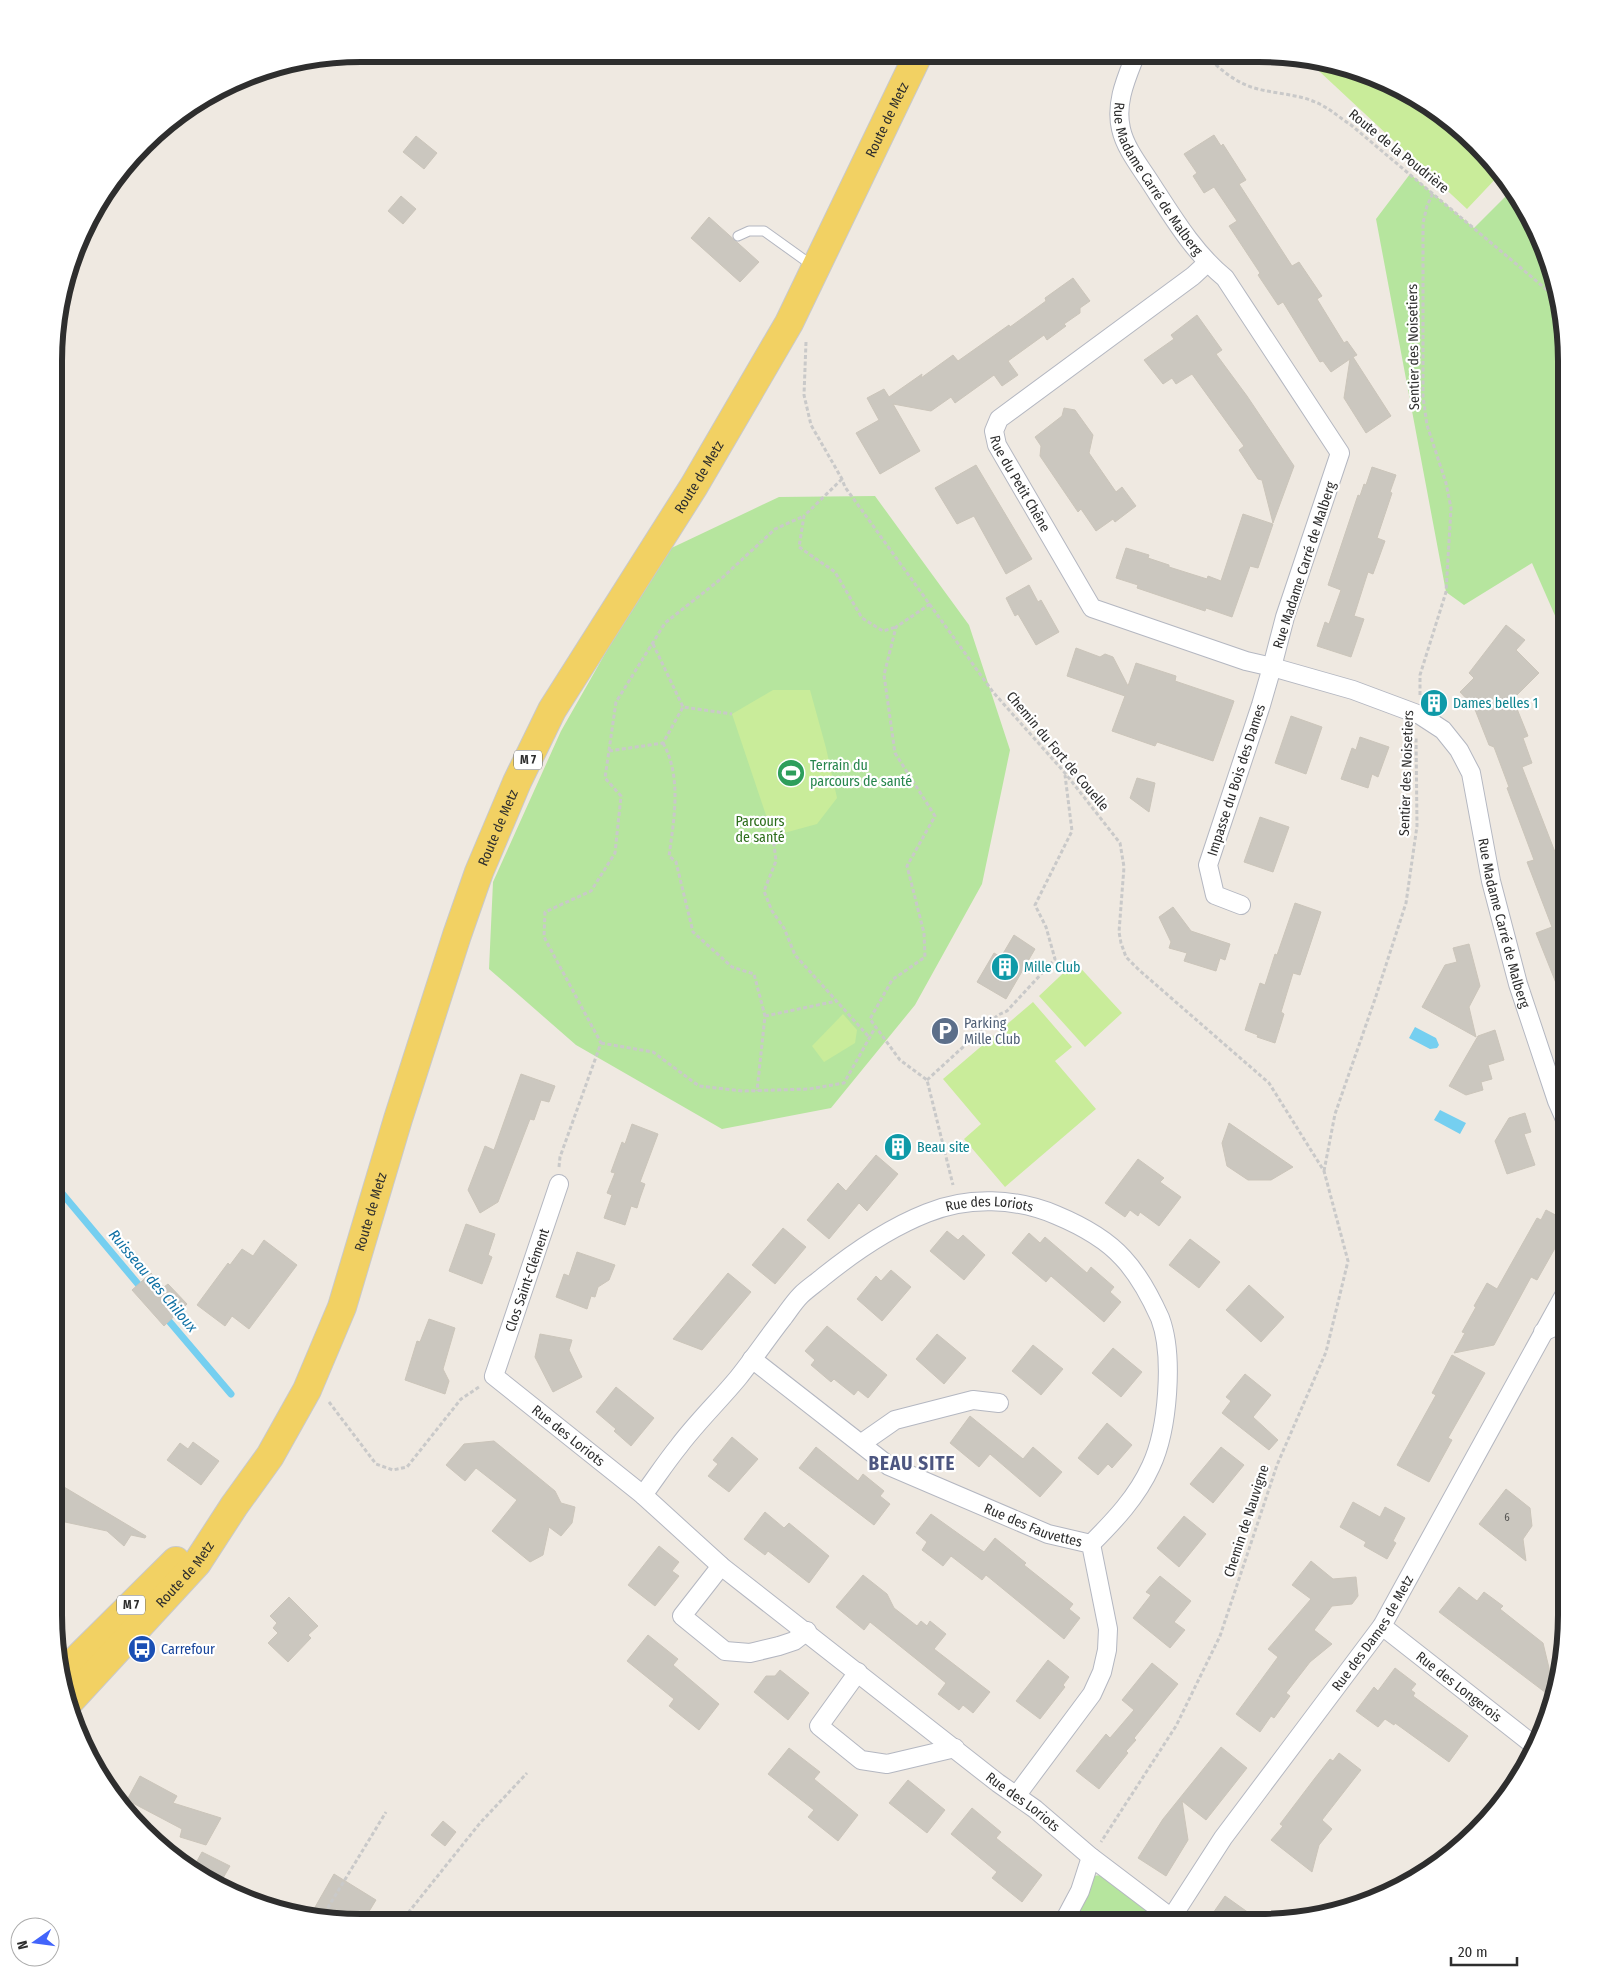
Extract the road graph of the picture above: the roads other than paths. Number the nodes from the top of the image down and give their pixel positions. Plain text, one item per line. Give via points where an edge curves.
1 (911, 62) edge
2 (1133, 62) edge
3 (738, 236) dead end
4 (1207, 263) junction
5 (816, 268) junction
6 (1272, 667) junction
7 (1241, 905) dead end
8 (1558, 1103) edge
9 (559, 1184) road end
10 (1558, 1306) edge
11 (1558, 1325) edge
12 (1543, 1332) junction
13 (752, 1359) junction
14 (494, 1376) joint
15 (999, 1404) dead end
16 (862, 1443) junction
17 (643, 1495) junction
18 (234, 1506) junction
19 (1091, 1544) junction
20 (721, 1566) junction
21 (1382, 1626) junction
22 (807, 1631) junction
23 (67, 1669) edge
24 (858, 1672) junction
25 (74, 1697) edge
26 (1530, 1742) edge
27 (955, 1748) junction
28 (1016, 1796) junction
29 (1091, 1857) junction
30 (1068, 1914) edge
31 (1167, 1914) edge
32 (1179, 1914) edge

1 - 5 main road, Route de Metz / M 7
2 - 4 street, Rue Madame Carré de Malberg via 1122,90 1120,130 1128,148 1183,233
3 - 5 lane via 749,231 764,231
4 - 6 street, Rue Madame Carré de Malberg via 1225,278 1340,453 1285,617
4 - 6 street, Rue du Petit Chêne via 1000,419 994,431 997,445 1092,608
5 - 18 main road, Route de Metz / M 7 via 789,324 694,486 552,710 517,782 479,872 457,935 342,1307 307,1390 270,1456
6 - 7 street, Impasse du Bois des Dames via 1208,865 1215,896
6 - 8 street, Rue Madame Carré de Malberg via 1353,690 1420,715 1443,730 1459,750 1471,773 1492,881 1518,984
9 - 14 street, Clos Saint-Clément
10 - 12 street, Rue des Dames de Metz
11 - 12 street
12 - 21 street, Rue des Dames de Metz
13 - 16 street, Rue des Fauvettes
13 - 17 street, Rue des Loriots
13 - 19 street, Rue des Loriots via 800,1296 849,1257 899,1226 929,1212 983,1201 1009,1202 1040,1208 1098,1236 1123,1258 1143,1286 1160,1320 1167,1357 1168,1393 1152,1465 1116,1520
14 - 17 street, Rue des Loriots
15 - 16 street via 973,1400 896,1420
16 - 19 street, Rue des Fauvettes via 889,1466 1048,1534
17 - 20 street, Rue des Loriots
18 - 23 main road, Route de Metz / M 7
18 - 25 main road, Route de Metz / M 7 via 197,1563
19 - 28 street, Rue des Fauvettes via 1108,1629 1108,1650 1102,1672 1092,1694
20 - 22 street, Rue des Loriots
20 - 22 street via 682,1616 725,1651 750,1653 779,1646 794,1641
21 - 26 street, Rue des Longerois
21 - 32 street, Rue des Dames de Metz via 1223,1838
22 - 24 street, Rue des Loriots
24 - 27 street, Rue des Loriots
24 - 27 street via 818,1726 861,1760 887,1764
27 - 28 street, Rue des Loriots
28 - 29 street, Rue des Loriots
29 - 30 street via 1080,1891
29 - 31 street, Rue des Loriots

